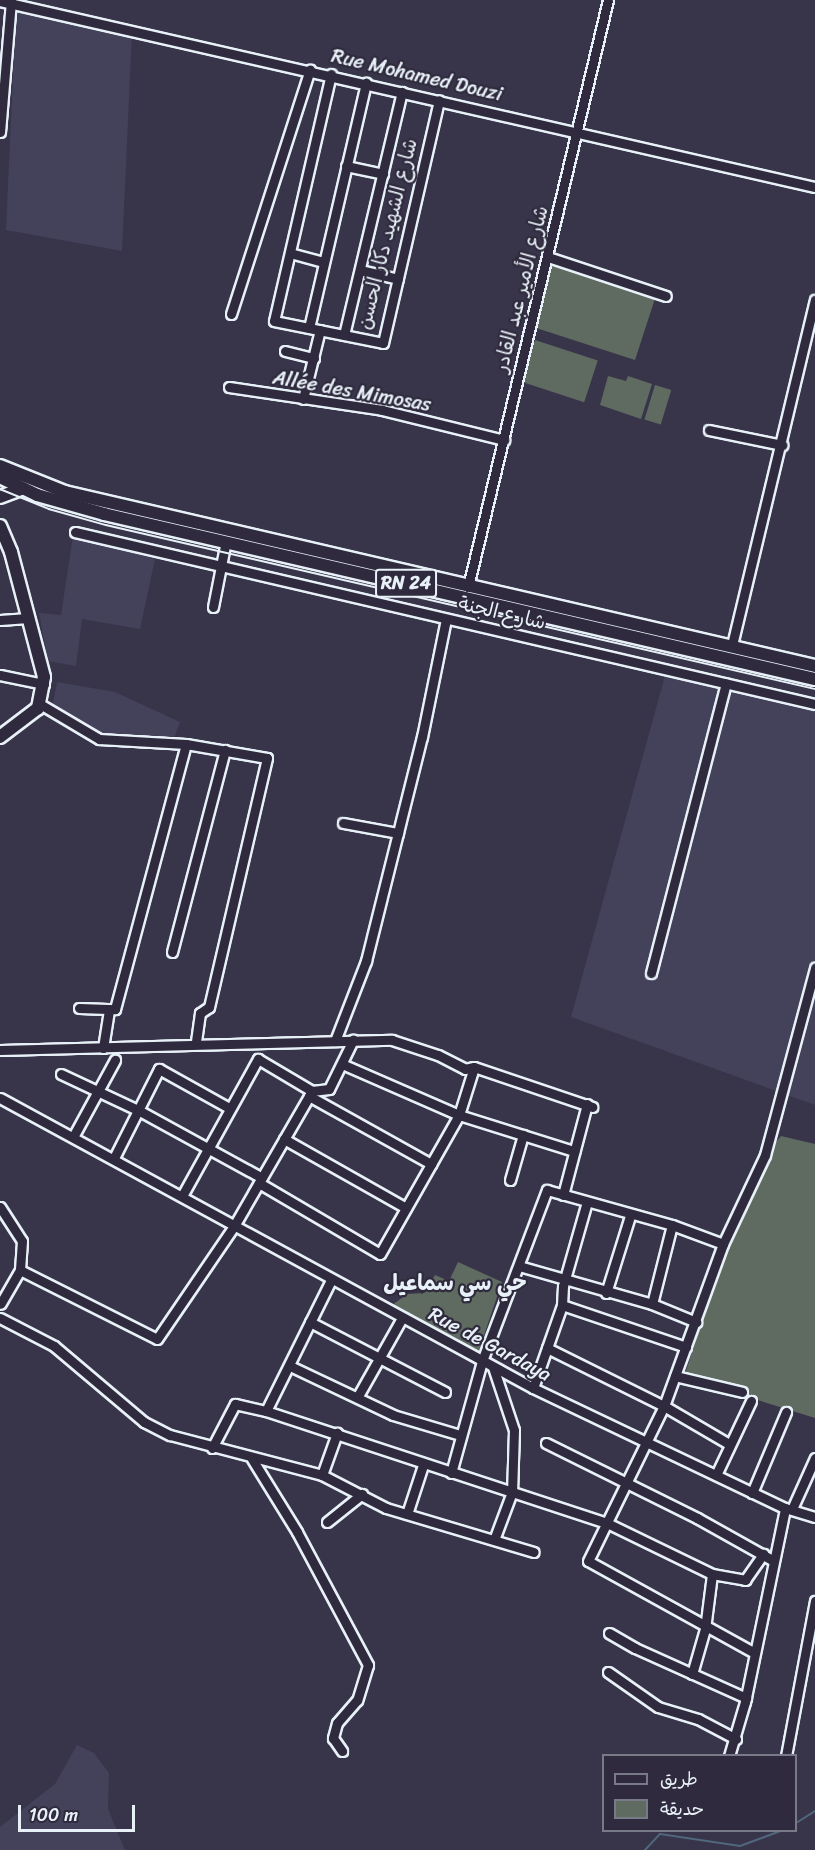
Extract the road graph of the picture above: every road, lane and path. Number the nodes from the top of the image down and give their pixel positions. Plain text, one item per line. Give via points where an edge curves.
1 (608, 0) edge
2 (7, 2) edge
3 (310, 69) junction
4 (331, 74) junction
5 (366, 83) junction
6 (402, 93) junction
7 (439, 100) junction
8 (578, 130) junction
9 (0, 132) edge
10 (346, 166) junction
11 (383, 174) junction
12 (815, 187) edge
13 (290, 253) junction
14 (548, 257) junction
15 (324, 262) junction
16 (360, 270) junction
17 (398, 279) junction
18 (666, 296) dead end
19 (815, 300) edge
20 (231, 314) dead end
21 (309, 328) junction
22 (320, 330) junction
23 (344, 335) junction
24 (285, 351) dead end
25 (314, 357) junction
26 (229, 387) dead end
27 (303, 399) junction
28 (709, 430) dead end
29 (504, 440) junction
30 (782, 445) junction
31 (0, 466) edge
32 (0, 477) edge
33 (21, 489) junction
34 (0, 497) edge
35 (0, 526) edge
36 (75, 532) dead end
37 (3, 537) edge
38 (226, 541) junction
39 (221, 565) junction
40 (468, 587) junction
41 (213, 607) dead end
42 (28, 618) junction
43 (446, 619) junction
44 (0, 620) edge
45 (732, 645) junction
46 (815, 666) edge
47 (0, 675) edge
48 (815, 679) edge
49 (44, 684) junction
50 (726, 684) junction
51 (40, 704) junction
52 (815, 704) edge
53 (0, 737) edge
54 (186, 744) junction
55 (225, 750) junction
56 (343, 823) dead end
57 (398, 833) junction
58 (172, 952) dead end
59 (815, 968) edge
60 (651, 973) dead end
61 (80, 1008) dead end
62 (110, 1009) junction
63 (353, 1040) junction
64 (335, 1041) junction
65 (196, 1043) junction
66 (103, 1048) junction
67 (0, 1050) edge
68 (115, 1060) dead end
69 (342, 1064) junction
70 (474, 1067) junction
71 (61, 1074) dead end
72 (99, 1090) junction
73 (310, 1093) junction
74 (0, 1098) edge
75 (229, 1108) junction
76 (138, 1110) junction
77 (459, 1114) junction
78 (523, 1135) junction
79 (73, 1137) junction
80 (284, 1139) junction
81 (208, 1148) junction
82 (574, 1151) junction
83 (114, 1158) junction
84 (432, 1164) junction
85 (260, 1180) junction
86 (510, 1180) dead end
87 (563, 1195) junction
88 (182, 1196) junction
89 (587, 1202) junction
90 (0, 1207) edge
91 (406, 1208) junction
92 (630, 1215) junction
93 (672, 1225) junction
94 (234, 1226) junction
95 (723, 1244) junction
96 (519, 1266) junction
97 (21, 1270) junction
98 (331, 1280) junction
99 (564, 1281) junction
100 (606, 1293) junction
101 (0, 1304) edge
102 (652, 1304) junction
103 (562, 1305) junction
104 (0, 1318) edge
105 (402, 1318) junction
106 (310, 1322) junction
107 (696, 1322) junction
108 (686, 1347) junction
109 (547, 1348) junction
110 (380, 1357) junction
111 (482, 1361) junction
112 (290, 1366) junction
113 (493, 1367) junction
114 (675, 1376) junction
115 (533, 1388) junction
116 (445, 1392) dead end
117 (742, 1392) dead end
118 (358, 1396) junction
119 (751, 1401) dead end
120 (664, 1406) junction
121 (266, 1411) junction
122 (786, 1412) dead end
123 (337, 1432) junction
124 (460, 1435) junction
125 (647, 1441) junction
126 (546, 1443) dead end
127 (729, 1444) junction
128 (212, 1448) junction
129 (815, 1458) edge
130 (252, 1459) junction
131 (423, 1465) junction
132 (452, 1473) junction
133 (322, 1475) junction
134 (716, 1475) junction
135 (627, 1485) junction
136 (512, 1492) junction
137 (752, 1493) junction
138 (362, 1494) junction
139 (788, 1508) junction
140 (407, 1514) junction
141 (815, 1517) edge
142 (327, 1522) dead end
143 (607, 1524) junction
144 (494, 1540) junction
145 (534, 1552) dead end
146 (763, 1554) junction
147 (772, 1560) junction
148 (712, 1574) junction
149 (815, 1601) edge
150 (705, 1629) junction
151 (609, 1633) dead end
152 (753, 1652) junction
153 (608, 1672) dead end
154 (692, 1674) junction
155 (746, 1698) junction
156 (736, 1739) junction
157 (342, 1751) dead end
158 (729, 1754) edge
159 (786, 1754) edge

1 - 8 street, شارع الأمير عبد القادر
2 - 3 street, Rue Mohamed Douzi
2 - 9 street
3 - 4 street, Rue Mohamed Douzi
3 - 20 street
4 - 5 street, Rue Mohamed Douzi
4 - 13 street, شارع الشهيد دكار الحسن
5 - 6 street, Rue Mohamed Douzi
5 - 10 street
6 - 7 street, Rue Mohamed Douzi
6 - 11 street
7 - 8 street, Rue Mohamed Douzi
7 - 17 street, شارع الشهيد دكار الحسن
8 - 12 street, Rue Mohamed Douzi
8 - 14 street, شارع الأمير عبد القادر
10 - 11 street
10 - 15 street
11 - 16 street
13 - 15 street
13 - 21 street, شارع الشهيد دكار الحسن via 274,321
14 - 18 street
14 - 29 street, شارع الأمير عبد القادر
15 - 21 street
16 - 17 street
16 - 23 street
17 - 23 street, شارع الشهيد دكار الحسن via 383,342
19 - 30 street
21 - 22 street, شارع الشهيد دكار الحسن
22 - 23 street, شارع الشهيد دكار الحسن
22 - 25 street
24 - 25 street
25 - 27 street
26 - 27 street, Allée des Mimosas
27 - 29 street, Allée des Mimosas via 382,410
28 - 30 street
29 - 40 street, شارع الأمير عبد القادر
30 - 45 street
31 - 40 main road, RN 24 via 65,492
32 - 33 main road, RN 24
33 - 34 main road
33 - 38 main road, RN 24 via 104,514
35 - 37 main road
36 - 39 street, شارع الجنة
37 - 42 main road
38 - 39 street
38 - 48 main road, RN 24
39 - 41 street
39 - 43 street, شارع الجنة
40 - 45 main road, RN 24
42 - 44 street
42 - 49 main road
43 - 50 street, شارع الجنة
43 - 57 street
45 - 46 main road, RN 24
47 - 49 street
49 - 51 main road
50 - 52 street, شارع الجنة
50 - 60 street
51 - 53 main road via 26,720
51 - 54 street via 99,739
54 - 55 street
54 - 62 street via 115,1009
55 - 58 street
55 - 65 street via 268,760 209,1007 200,1013
56 - 57 street
57 - 64 street via 366,961
59 - 95 street via 776,1123
61 - 62 street
62 - 66 street
63 - 64 street
63 - 69 street
63 - 70 street via 392,1040 438,1055 465,1069
64 - 65 street
65 - 66 street
66 - 67 street
68 - 72 street
69 - 73 street via 329,1089
69 - 77 street
70 - 77 street
70 - 82 street via 590,1106
71 - 72 street
72 - 76 street
72 - 79 street
73 - 75 street via 258,1059
73 - 80 street
73 - 84 street
74 - 79 street, Rue de Gardaya
75 - 76 street via 159,1069
75 - 81 street
76 - 81 street
76 - 83 street
77 - 78 street
77 - 84 street
78 - 82 street
78 - 86 street
79 - 83 street, Rue de Gardaya
80 - 85 street
80 - 91 street
81 - 85 street
81 - 88 street
82 - 87 street
83 - 88 street, Rue de Gardaya
84 - 91 street
85 - 91 street via 380,1254
85 - 94 street
87 - 89 street
87 - 96 street via 547,1190
88 - 94 street, Rue de Gardaya
89 - 92 street
89 - 99 street
90 - 97 street via 22,1241
92 - 93 street
92 - 100 street
93 - 95 street
93 - 102 street
94 - 97 street via 157,1339
94 - 98 street, Rue de Gardaya
95 - 107 street
96 - 99 street
96 - 111 street
97 - 101 street
98 - 105 street, Rue de Gardaya
98 - 106 street
99 - 100 street
99 - 103 street
100 - 102 street
102 - 107 street
103 - 108 street
103 - 109 street
104 - 128 street via 54,1346 144,1422
105 - 110 street
105 - 111 street, Rue de Gardaya
106 - 110 street
106 - 112 street
107 - 108 street
108 - 114 street
109 - 115 street
109 - 120 street
110 - 116 street
110 - 118 street
111 - 113 street, Rue de Gardaya
111 - 124 street
112 - 118 street
112 - 121 street
113 - 115 street, Rue de Gardaya
113 - 136 street via 514,1430
114 - 117 street
114 - 120 street
115 - 125 street, Rue de Gardaya
118 - 124 street via 393,1415
119 - 127 street
120 - 125 street
120 - 127 street
121 - 123 street
121 - 128 street via 235,1404
122 - 137 street
123 - 131 street
123 - 133 street
124 - 132 street
125 - 134 street, Rue de Gardaya
125 - 135 street
126 - 135 street
127 - 134 street
128 - 130 street
129 - 139 street
130 - 133 street
130 - 157 street via 297,1532 368,1665 357,1700 337,1723 333,1738
131 - 132 street
131 - 140 street
132 - 136 street
133 - 138 street
134 - 137 street, Rue de Gardaya
135 - 143 street
135 - 146 street
136 - 143 street
136 - 144 street
137 - 139 street, Rue de Gardaya
138 - 140 street
138 - 142 street
139 - 141 street, Rue de Gardaya
139 - 147 street
140 - 144 street
143 - 148 street
143 - 150 street via 588,1561
144 - 145 street
146 - 147 street
146 - 148 street via 745,1580
147 - 152 street
148 - 150 street
149 - 159 street
150 - 152 street
150 - 154 street
151 - 154 street
152 - 155 street
153 - 156 street via 658,1707 698,1719
154 - 155 street
155 - 156 street
156 - 158 street

